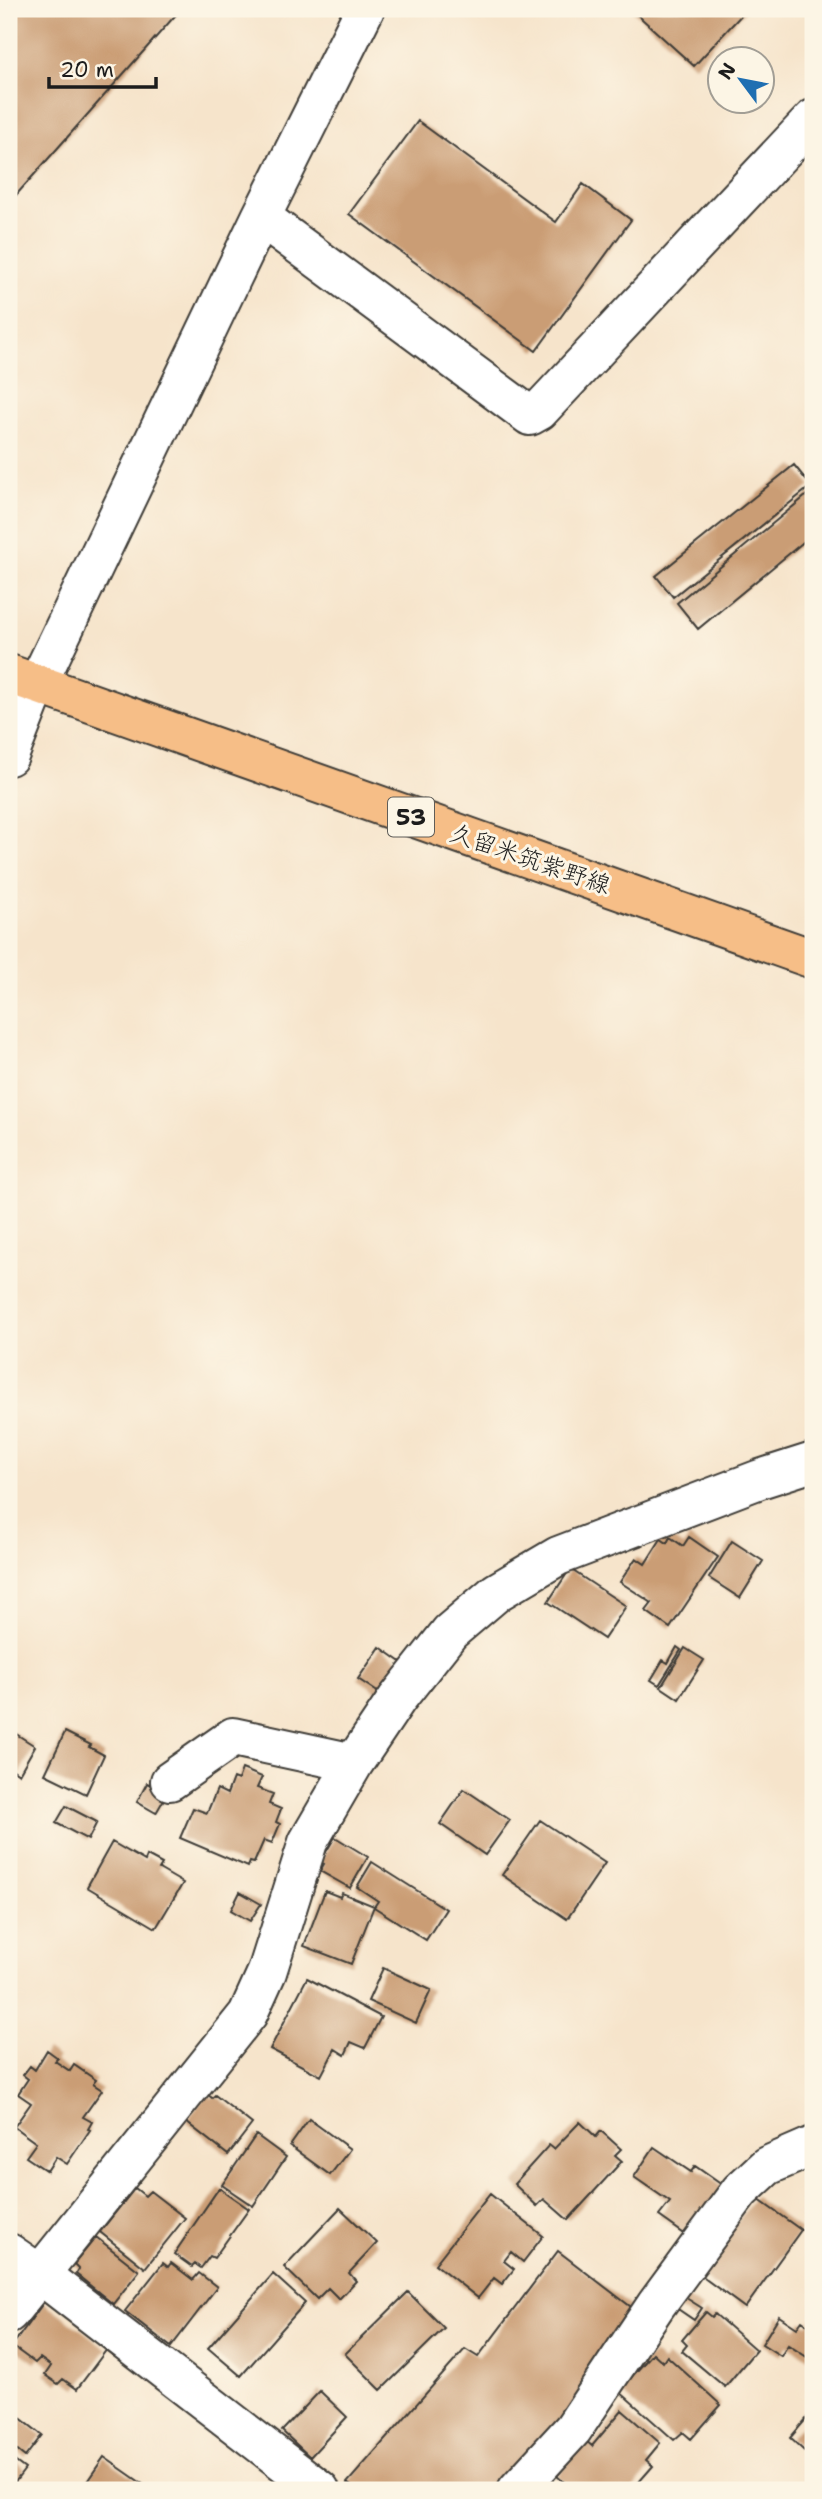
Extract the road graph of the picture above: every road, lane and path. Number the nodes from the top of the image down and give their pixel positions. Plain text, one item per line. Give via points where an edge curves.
1 (366, 9) edge
2 (813, 119) edge
3 (261, 217) junction
4 (23, 679) edge
5 (9, 756) edge
6 (813, 959) edge
7 (813, 1462) edge
8 (354, 1763) junction
9 (170, 1781) dead end
10 (813, 2146) edge
11 (9, 2253) edge
12 (41, 2275) junction
13 (9, 2313) edge
14 (318, 2490) edge
15 (517, 2490) edge

1 - 3 street
2 - 3 street via 540,411 530,416
3 - 4 street
4 - 5 street
4 - 6 main road, 久留米筑紫野線 / 53
7 - 8 street via 558,1556 497,1592 450,1632
8 - 9 street via 233,1737
8 - 12 street via 308,1842 267,1972 248,2014
10 - 15 street via 767,2166 740,2191 573,2429
11 - 12 street
12 - 13 street
12 - 14 street

